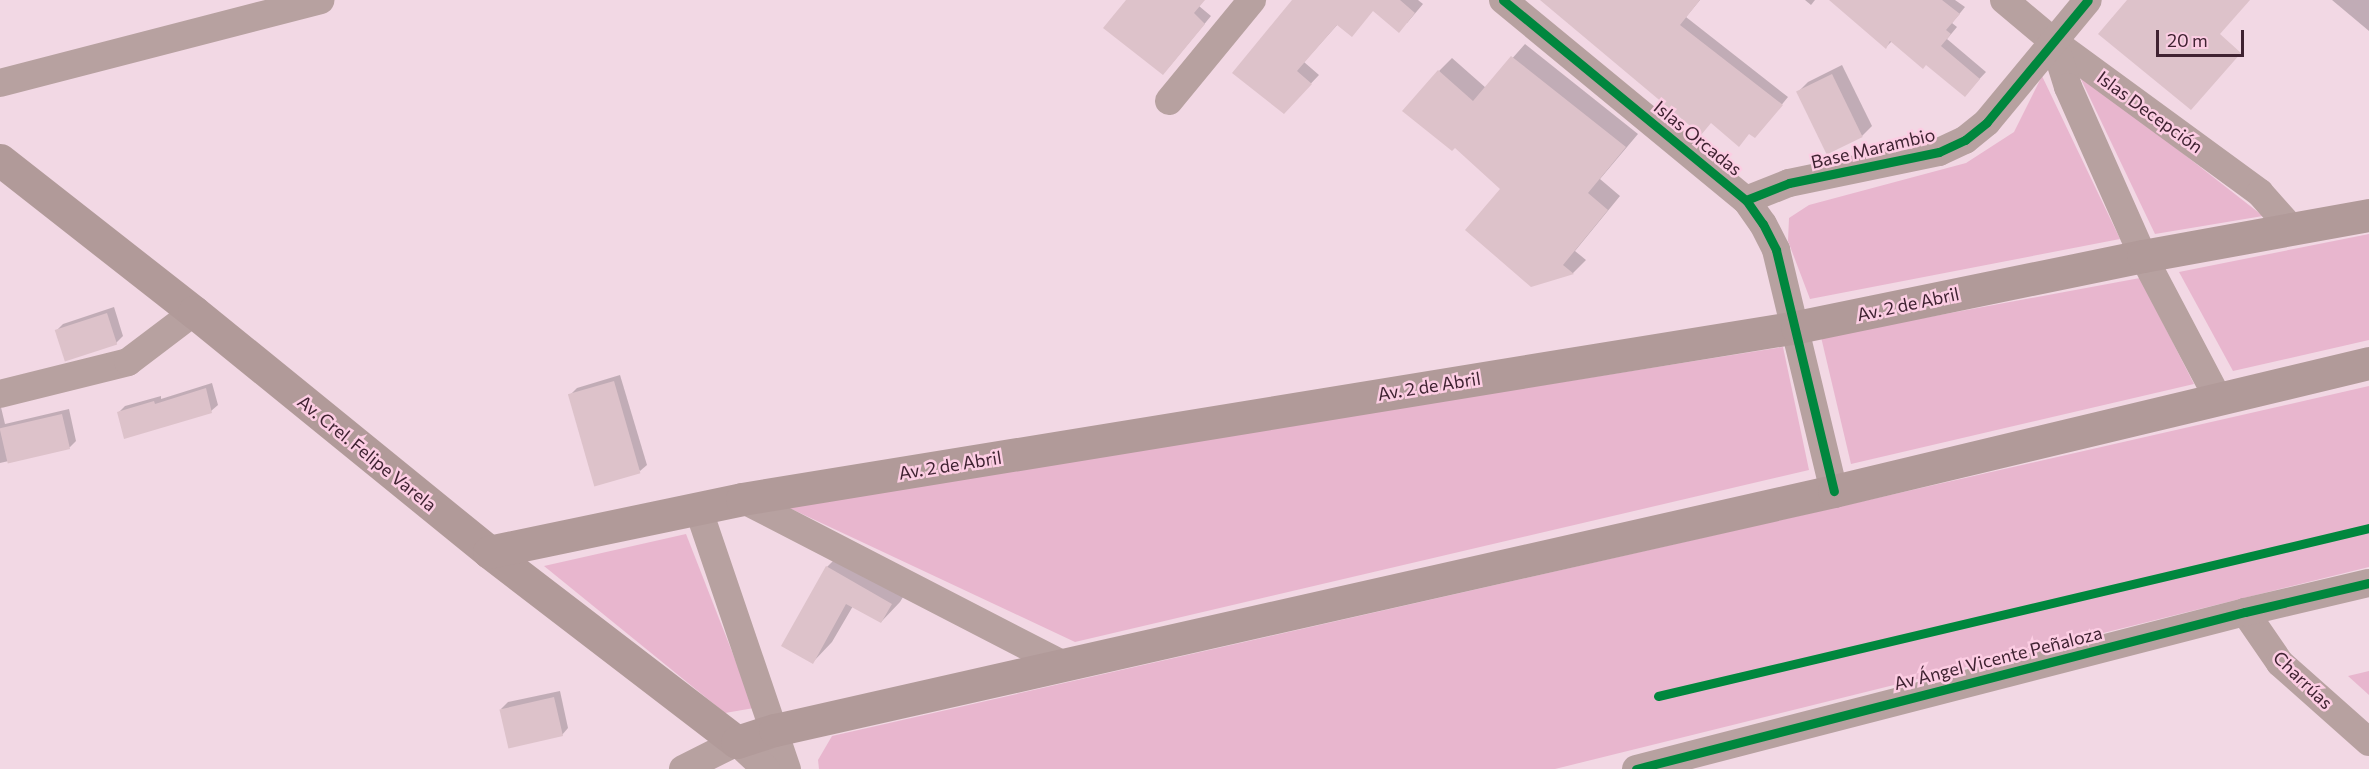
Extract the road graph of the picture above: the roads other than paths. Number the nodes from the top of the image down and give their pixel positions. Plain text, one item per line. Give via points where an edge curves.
1 (320, 0) edge
2 (1252, 0) edge
3 (1503, 0) edge
4 (2004, 0) edge
5 (2088, 0) edge
6 (2054, 42) junction
7 (0, 84) edge
8 (1169, 101) dead end
9 (0, 160) edge
10 (1746, 200) junction
11 (2369, 215) edge
12 (2292, 229) junction
13 (2143, 256) junction
14 (194, 312) junction
15 (1797, 327) junction
16 (2369, 363) edge
17 (0, 394) edge
18 (2218, 398) junction
19 (1834, 491) junction
20 (742, 499) junction
21 (698, 508) junction
22 (489, 552) junction
23 (2369, 583) edge
24 (2245, 612) junction
25 (1064, 665) junction
26 (775, 730) junction
27 (737, 742) junction
28 (2369, 742) edge
29 (1683, 763) edge
30 (683, 769) edge
31 (766, 769) edge
32 (787, 769) edge
33 (1636, 769) edge

1 - 7 street
2 - 8 street
3 - 10 street, Islas Orcadas
4 - 6 street, Islas Decepción
5 - 6 street, Base Marambio
6 - 10 street, Base Marambio via 1987,123 1965,140 1939,152 1789,183
6 - 12 street, Islas Decepción via 2260,193
6 - 13 street via 2068,87
9 - 14 main road, Av. Crel. Felipe Varela
10 - 15 street, Islas Orcadas via 1776,250
11 - 12 main road, Av. 2 de Abril
12 - 13 main road, Av. 2 de Abril
13 - 15 main road, Av. 2 de Abril
13 - 18 street
14 - 17 street via 128,362
14 - 22 main road, Av. Crel. Felipe Varela
15 - 19 street, Islas Orcadas
15 - 20 main road, Av. 2 de Abril
16 - 18 main road
18 - 19 main road
19 - 25 main road
20 - 21 main road, Av. 2 de Abril
20 - 25 street
21 - 22 main road, Av. 2 de Abril
21 - 26 street
22 - 27 main road, Av. Crel. Felipe Varela
23 - 24 street, Av Ángel Vicente Peñaloza
24 - 28 street, Charrúas via 2280,663
24 - 29 street, Av Ángel Vicente Peñaloza
25 - 26 main road
26 - 27 main road
26 - 32 street
27 - 30 street
27 - 31 street
29 - 33 street, Av Ángel Vicente Peñaloza

